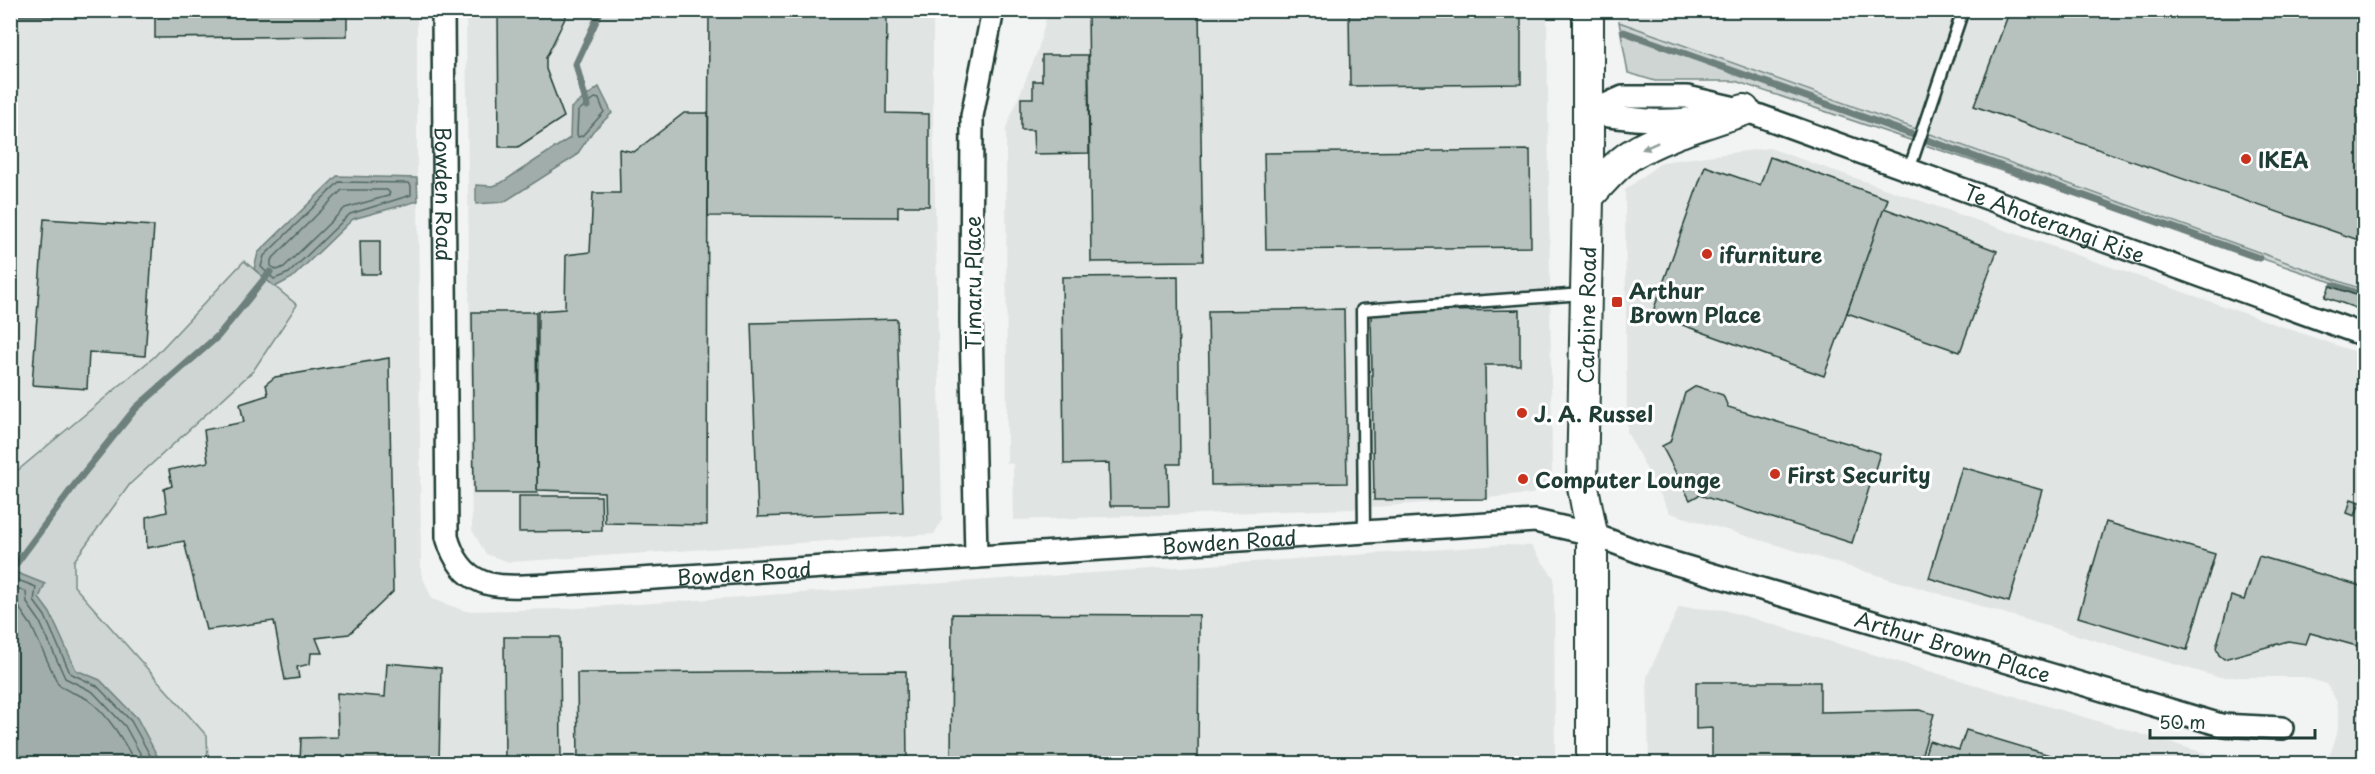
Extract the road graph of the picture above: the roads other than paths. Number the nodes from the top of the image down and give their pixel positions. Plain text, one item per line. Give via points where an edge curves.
1 (443, 10) edge
2 (993, 10) edge
3 (1588, 10) edge
4 (1963, 10) edge
5 (1744, 110) junction
6 (1587, 113) junction
7 (1909, 170) junction
8 (1588, 197) junction
9 (1586, 294) junction
10 (2364, 335) edge
11 (1364, 532) junction
12 (1592, 534) junction
13 (976, 557) junction
14 (2282, 728) dead end
15 (1593, 764) edge

1 - 13 street, Bowden Road via 447,537 459,565 488,585 526,586
2 - 13 street, Timaru Place via 972,116
3 - 6 main road, Carbine Road
4 - 7 lane
5 - 6 street, Te Ahoterangi Rise via 1687,97 1623,97
5 - 7 street, Te Ahoterangi Rise
5 -> 8 main road via 1631,155
6 - 8 main road, Carbine Road
7 - 10 street, Te Ahoterangi Rise
8 - 9 main road, Carbine Road
9 - 11 lane via 1362,310
9 - 12 main road, Carbine Road via 1582,482
11 - 12 street, Bowden Road via 1535,521
11 - 13 street, Bowden Road
12 - 14 street, Arthur Brown Place via 1662,560 2221,725
12 - 15 main road, Carbine Road

